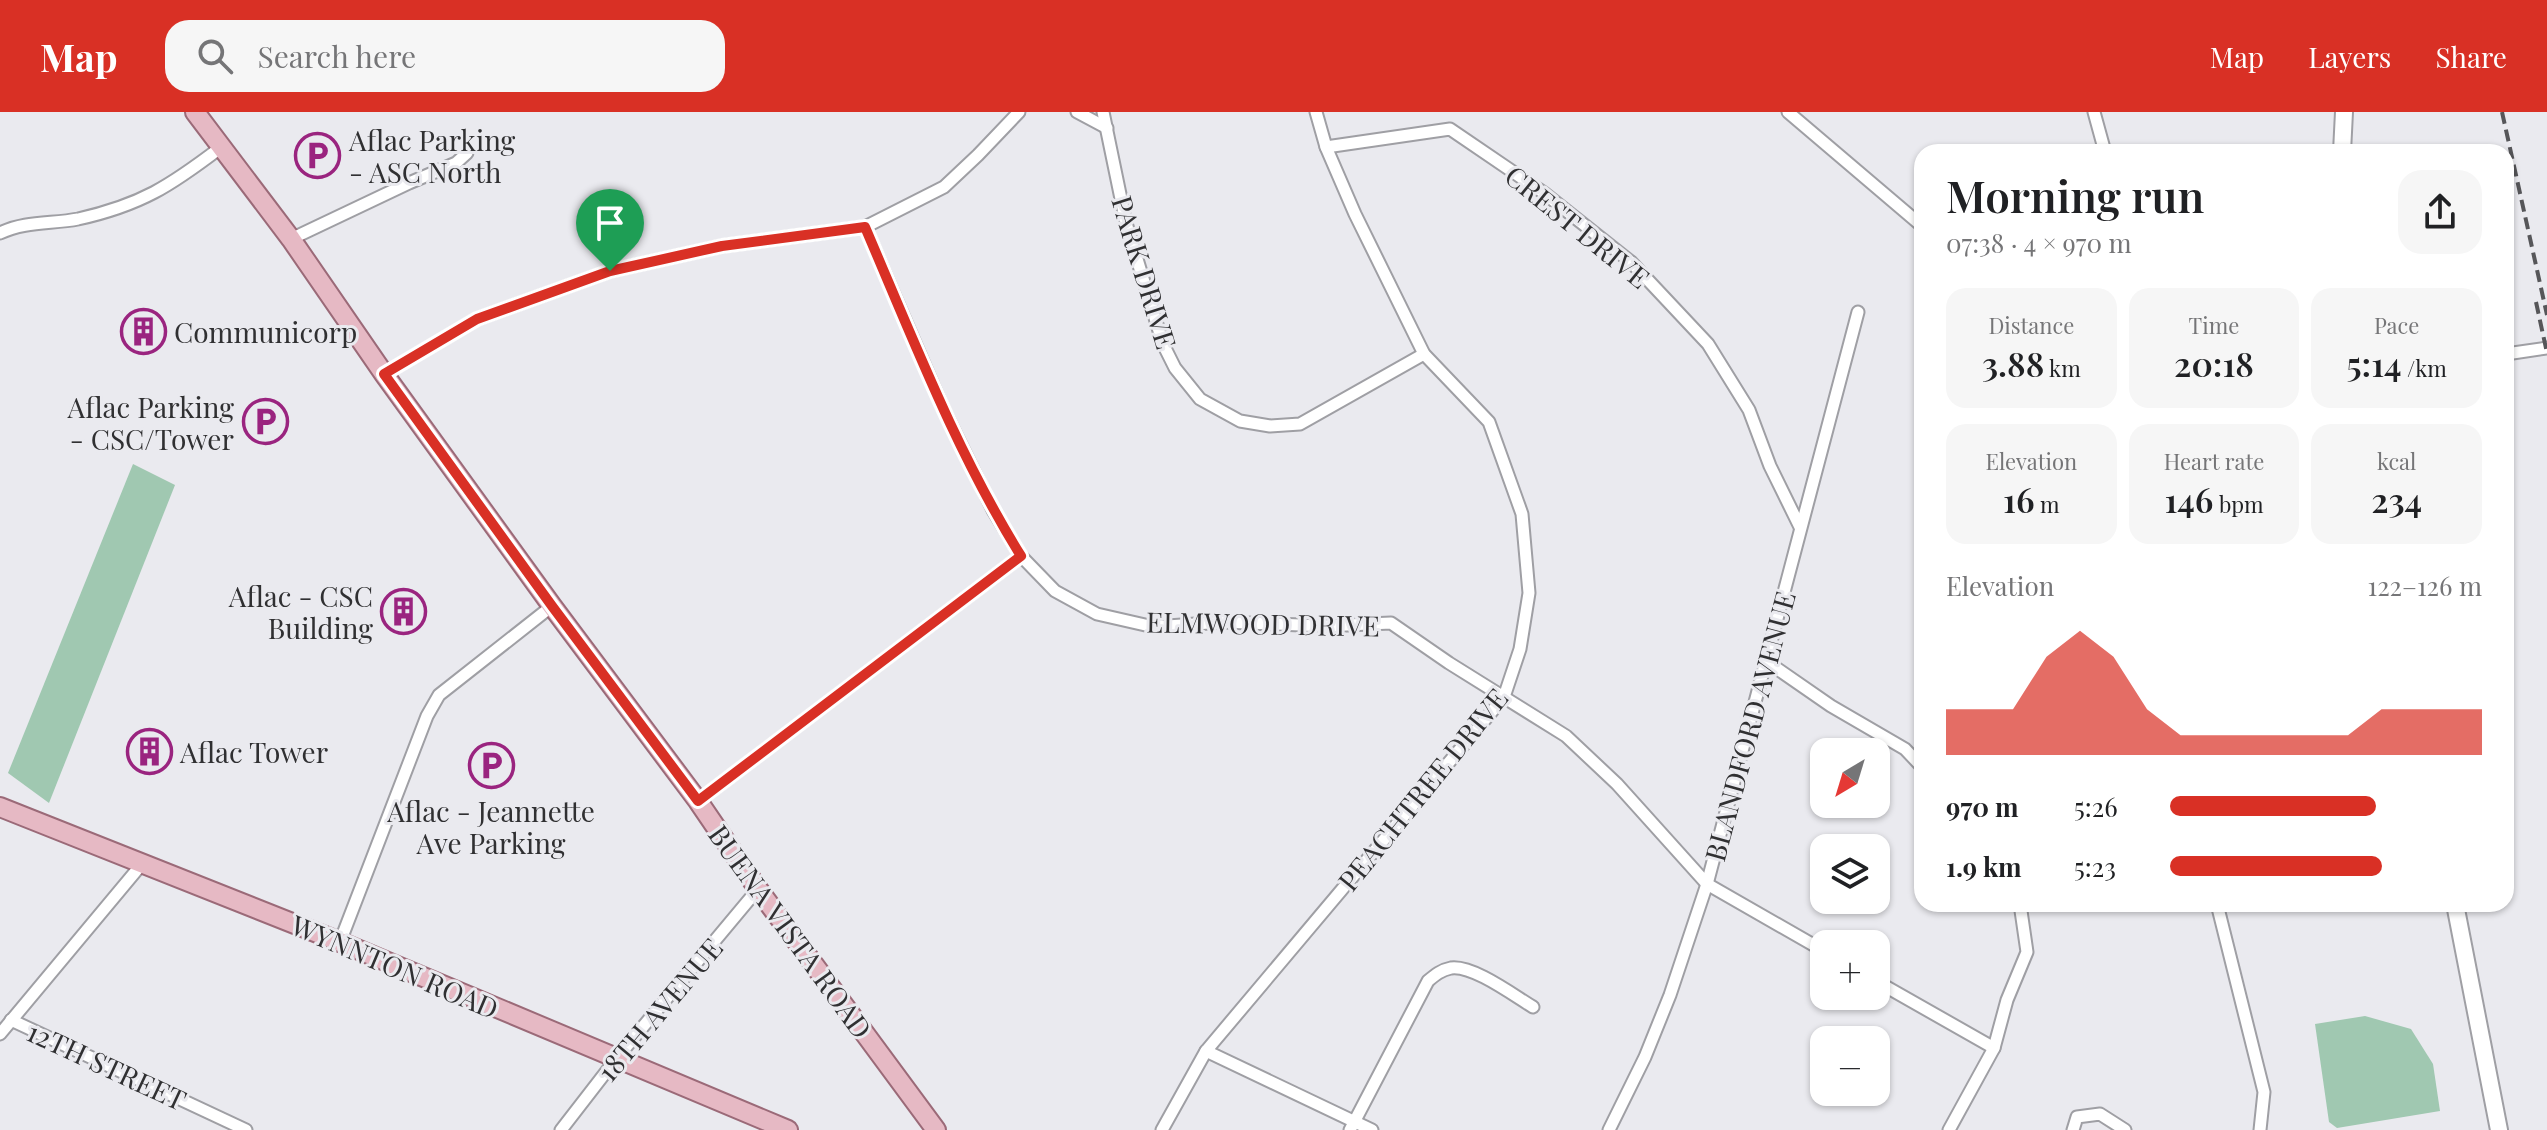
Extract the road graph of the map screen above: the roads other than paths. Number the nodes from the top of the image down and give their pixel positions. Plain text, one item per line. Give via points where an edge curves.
1 (195, 112) edge
2 (1019, 112) edge
3 (1077, 112) edge
4 (1103, 112) edge
5 (1316, 112) edge
6 (1788, 112) edge
7 (2094, 112) edge
8 (2344, 112) edge
9 (1107, 128) junction
10 (2103, 144) edge
11 (2342, 144) edge
12 (1326, 147) junction
13 (220, 148) junction
14 (467, 153) dead end
15 (1914, 219) edge
16 (865, 227) junction
17 (0, 233) edge
18 (291, 239) junction
19 (1858, 312) dead end
20 (2546, 348) edge
21 (2514, 353) edge
22 (1424, 354) junction
23 (384, 374) junction
24 (1800, 527) junction
25 (1021, 556) junction
26 (552, 606) junction
27 (1766, 661) junction
28 (1504, 697) junction
29 (1914, 759) edge
30 (698, 801) junction
31 (0, 807) edge
32 (141, 865) junction
33 (1707, 884) junction
34 (758, 889) junction
35 (2021, 912) edge
36 (2219, 912) edge
37 (2457, 912) edge
38 (340, 942) junction
39 (1810, 943) edge
40 (1890, 989) edge
41 (1533, 1007) dead end
42 (11, 1020) junction
43 (0, 1034) edge
44 (1994, 1048) junction
45 (1206, 1051) junction
46 (616, 1059) junction
47 (1352, 1126) edge
48 (2123, 1129) edge
49 (246, 1130) edge
50 (561, 1130) edge
51 (788, 1130) edge
52 (936, 1130) edge
53 (1162, 1130) edge
54 (1372, 1130) edge
55 (1609, 1130) edge
56 (1949, 1130) edge
57 (2073, 1130) edge
58 (2260, 1130) edge
59 (2499, 1130) edge

1 - 13 main road, BUENA VISTA ROAD
2 - 16 street via 944,187
3 - 9 street
4 - 9 street, PARK DRIVE
5 - 12 street, PEACHTREE DRIVE
6 - 15 street
7 - 10 street
8 - 11 main road
9 - 22 street, PARK DRIVE via 1126,223 1163,344 1200,399 1240,421 1300,424
12 - 22 street, PEACHTREE DRIVE
12 - 24 street, CREST DRIVE via 1450,129 1544,193 1631,262 1708,344 1749,410
13 - 17 street via 169,186 128,206
13 - 18 main road, BUENA VISTA ROAD
14 - 18 street via 456,163
16 - 23 street via 722,246 610,271 477,319
16 - 25 street, ELMWOOD DRIVE via 943,408
18 - 23 main road, BUENA VISTA ROAD
19 - 24 street, BLANDFORD AVENUE
20 - 21 street
22 - 28 street, PEACHTREE DRIVE via 1489,422 1522,514 1529,593 1520,649
23 - 26 main road, BUENA VISTA ROAD
24 - 27 street, BLANDFORD AVENUE
25 - 28 street, ELMWOOD DRIVE via 1055,591 1083,607 1154,627 1391,623
25 - 30 street
26 - 30 main road, BUENA VISTA ROAD
26 - 38 street via 439,695
27 - 29 street
27 - 33 street, BLANDFORD AVENUE
28 - 33 street, ELMWOOD DRIVE via 1566,736
28 - 45 street, PEACHTREE DRIVE
30 - 34 main road, BUENA VISTA ROAD
31 - 32 main road, WYNNTON ROAD
32 - 38 main road, WYNNTON ROAD
32 - 42 street
33 - 39 street, ELMWOOD DRIVE
33 - 55 street, BLANDFORD AVENUE via 1670,995
34 - 46 street, 18TH AVENUE
34 - 52 main road, BUENA VISTA ROAD
35 - 44 street via 2027,952
36 - 58 street via 2264,1092
37 - 59 main road
38 - 46 main road, WYNNTON ROAD
40 - 44 street
41 - 47 street via 1468,970 1444,970 1428,981
42 - 43 street
42 - 49 street, 12TH STREET
44 - 56 street
45 - 47 street
45 - 53 street, PEACHTREE DRIVE
46 - 50 street, 18TH AVENUE
46 - 51 main road, WYNNTON ROAD
47 - 54 street
48 - 57 street via 2100,1114 2077,1117

